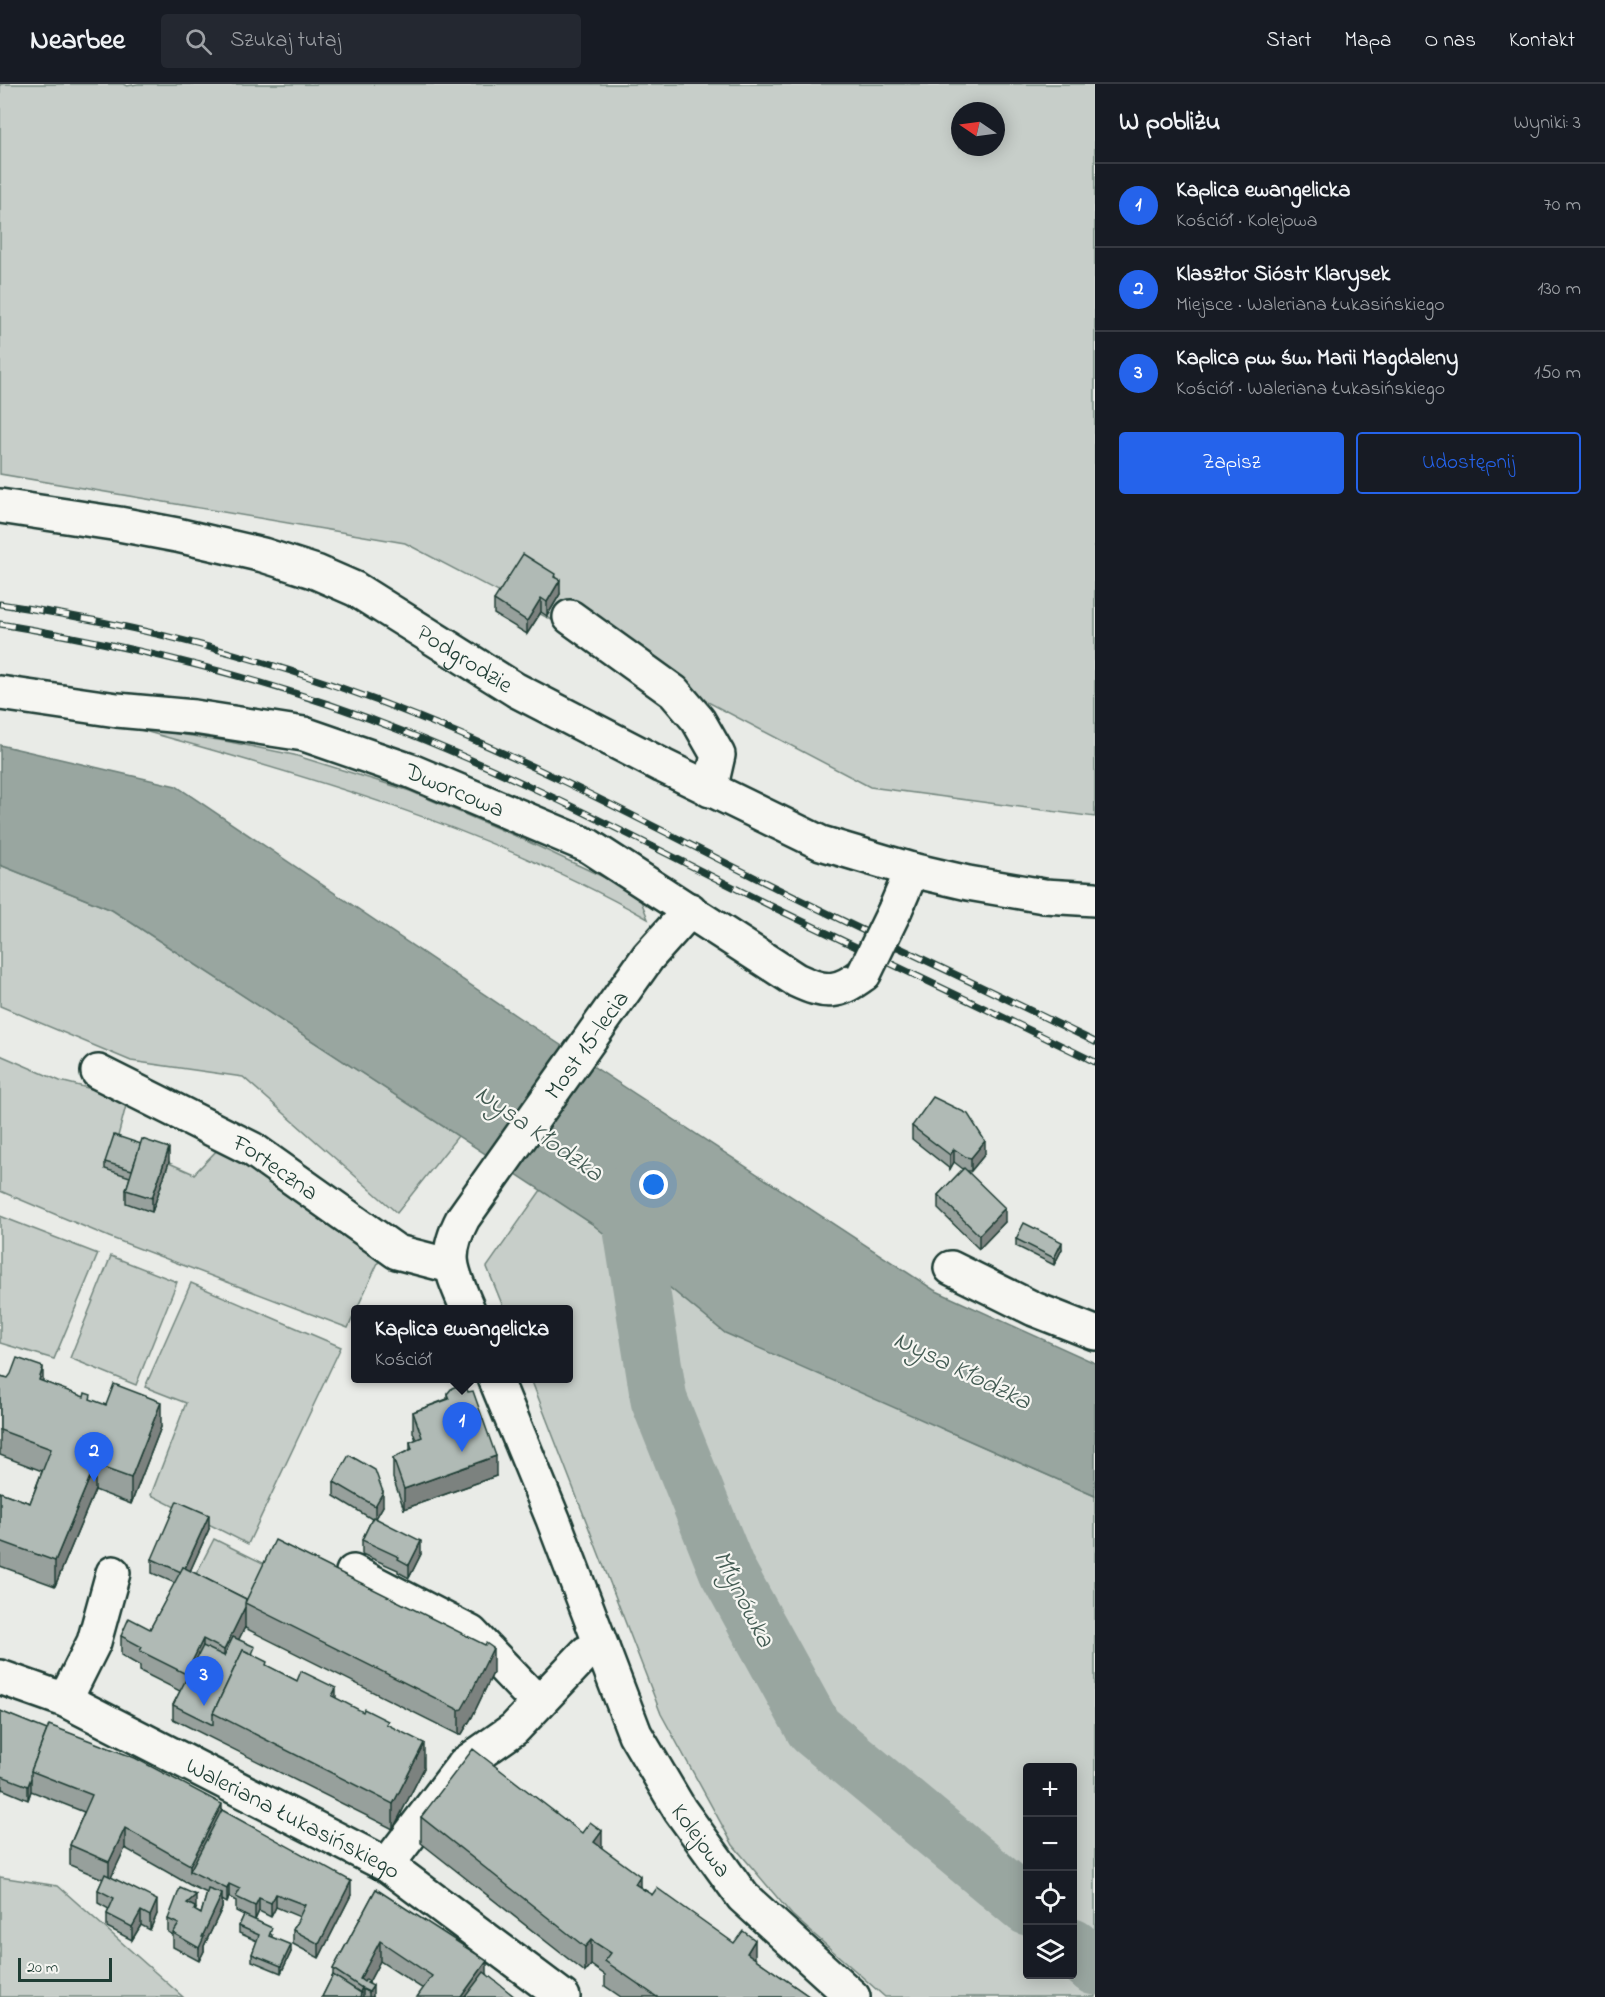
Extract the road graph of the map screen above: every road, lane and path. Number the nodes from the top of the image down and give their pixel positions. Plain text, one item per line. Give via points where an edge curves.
1 (0, 506) edge
2 (570, 617) dead end
3 (0, 693) edge
4 (710, 790) junction
5 (912, 870) junction
6 (1095, 899) edge
7 (690, 910) junction
8 (98, 1072) dead end
9 (451, 1266) junction
10 (951, 1268) dead end
11 (466, 1305) edge
12 (1095, 1333) edge
13 (497, 1383) edge
14 (353, 1572) dead end
15 (113, 1573) dead end
16 (602, 1648) junction
17 (0, 1677) edge
18 (66, 1700) junction
19 (538, 1703) junction
20 (387, 1865) junction
21 (563, 1997) edge
22 (853, 1997) edge

1 - 4 street, Podgrodzie via 177,535 263,555 336,580 516,690
2 - 4 street via 674,692 698,720 718,755
3 - 7 street, Dworcowa via 304,734 411,771 589,846
4 - 5 street, Podgrodzie via 821,843
5 - 6 street, Podgrodzie via 1044,896
5 - 7 street, Dworcowa, bridge via 864,974 849,986 832,992 796,980
7 - 9 street, Most 15-lecia via 648,957 463,1218 453,1236
8 - 9 street, Forteczna via 252,1149 396,1252
9 - 11 street
10 - 12 street via 1034,1309
13 - 16 street, Kolejowa
14 - 19 street via 471,1632
15 - 18 street via 94,1642
16 - 19 street via 586,1653
16 - 22 street, Kolejowa via 635,1734 687,1820 743,1897
17 - 18 street, Waleriana Łukasińskiego
18 - 20 street, Waleriana Łukasińskiego
19 - 20 street via 514,1729 464,1764
20 - 21 street, Waleriana Łukasińskiego

